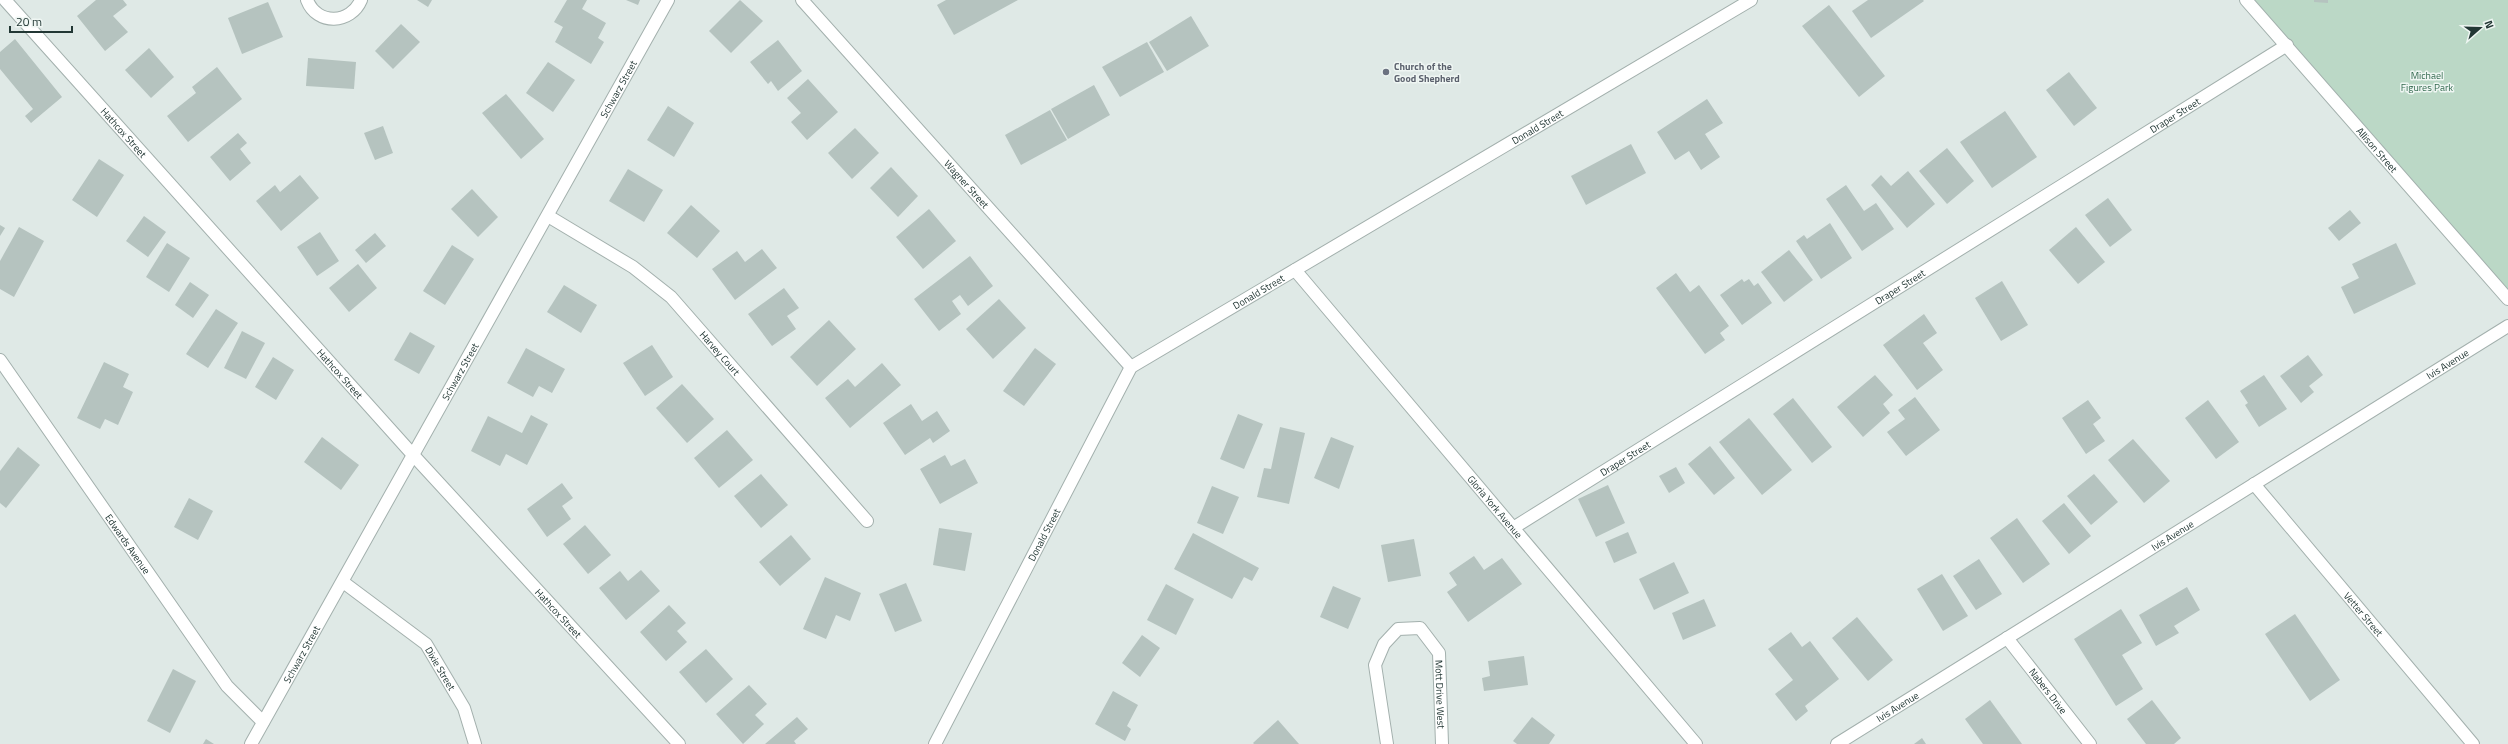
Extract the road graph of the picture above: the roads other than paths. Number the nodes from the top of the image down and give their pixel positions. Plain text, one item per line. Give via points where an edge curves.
1 (5, 0) edge
2 (307, 0) edge
3 (361, 0) edge
4 (668, 0) edge
5 (802, 0) edge
6 (1750, 0) edge
7 (2246, 0) edge
8 (2287, 45) junction
9 (548, 216) junction
10 (1295, 270) junction
11 (2508, 299) edge
12 (2508, 326) edge
13 (0, 360) edge
14 (1131, 367) junction
15 (414, 456) junction
16 (2254, 484) junction
17 (867, 521) dead end
18 (1513, 528) junction
19 (343, 582) junction
20 (2007, 638) junction
21 (263, 722) junction
22 (251, 744) edge
23 (475, 744) edge
24 (679, 744) edge
25 (935, 744) edge
26 (1387, 744) edge
27 (1442, 744) edge
28 (1696, 744) edge
29 (1837, 744) edge
30 (2090, 744) edge
31 (2472, 744) edge

1 - 15 street, Hathcox Street
2 - 3 street via 313,10 330,20 348,16 356,10
4 - 9 street, Schwarz Street
5 - 14 street, Wagner Street
6 - 10 street, Donald Street
7 - 8 street, Allison Street
8 - 11 street, Allison Street
8 - 18 street, Draper Street
9 - 15 street, Schwarz Street
9 - 17 street, Harvey Court via 633,267 670,297
10 - 14 street, Donald Street
10 - 18 street, Gloria York Avenue
12 - 16 street, Ivis Avenue
13 - 21 street, Edwards Avenue via 227,686
14 - 25 street, Donald Street
15 - 19 street, Schwarz Street
15 - 24 street, Hathcox Street
16 - 20 street, Ivis Avenue
16 - 31 street, Vetter Street
18 - 28 street, Gloria York Avenue
19 - 21 street, Schwarz Street
19 - 23 street, Dixie Street via 426,644 464,708
20 - 29 street, Ivis Avenue
20 - 30 street, Nabers Drive
21 - 22 street, Schwarz Street
26 - 27 street, Mott Drive West via 1375,665 1384,644 1398,629 1420,628 1439,653

